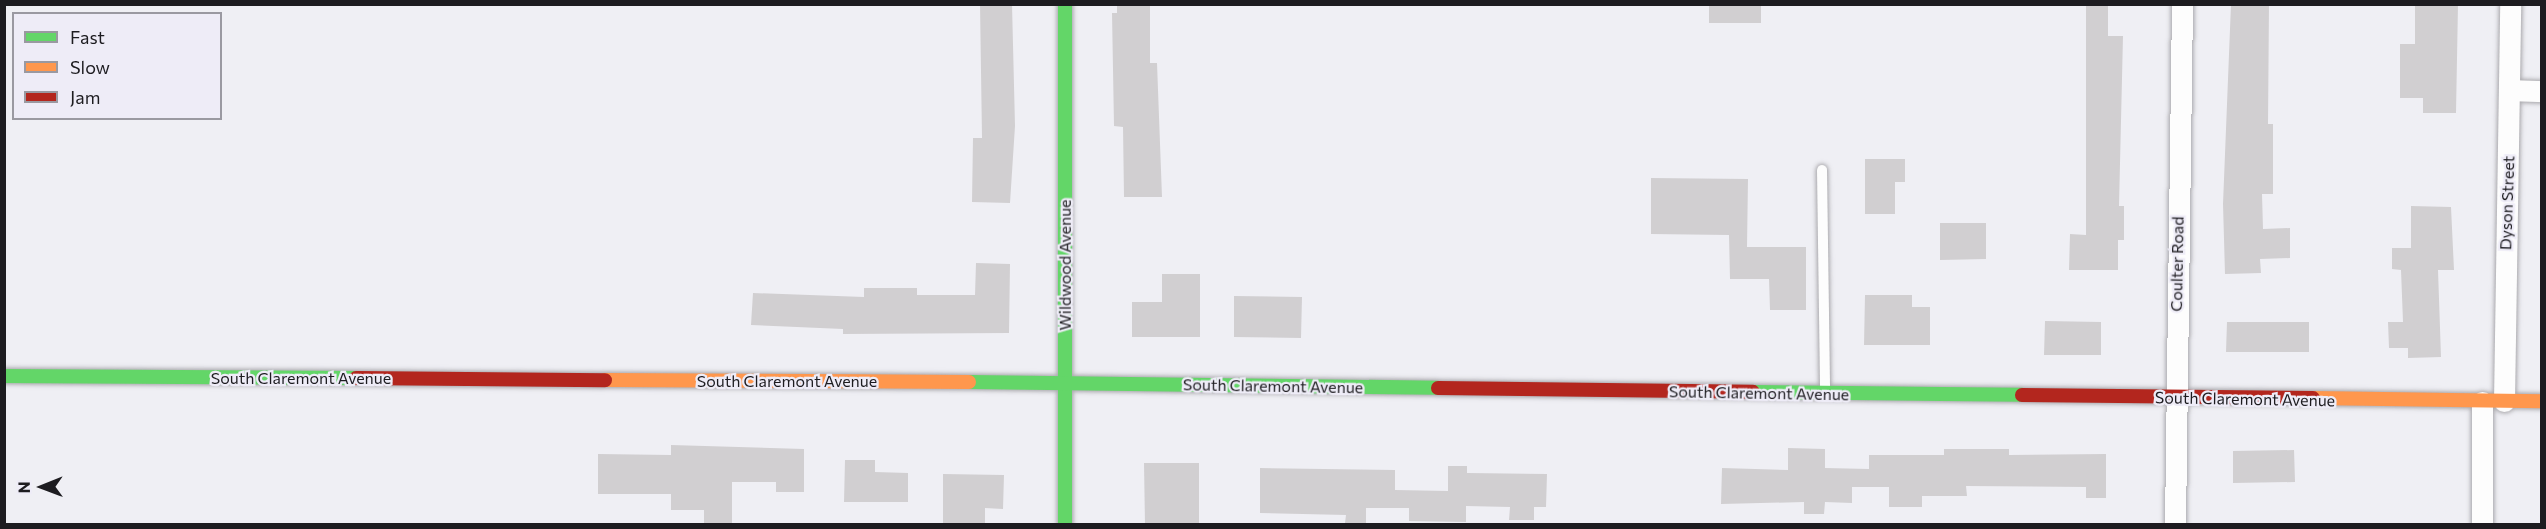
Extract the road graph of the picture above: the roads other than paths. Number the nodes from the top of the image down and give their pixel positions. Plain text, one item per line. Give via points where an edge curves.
1 (1065, 4) edge
2 (2182, 4) edge
3 (2510, 4) edge
4 (2510, 90) junction
5 (2541, 91) edge
6 (1822, 170) dead end
7 (4, 376) edge
8 (1064, 383) junction
9 (1825, 394) junction
10 (2174, 399) junction
11 (2504, 401) junction
12 (2541, 401) edge
13 (2482, 402) junction
14 (1065, 525) edge
15 (2175, 525) edge
16 (2482, 525) edge

1 - 8 street, Wildwood Avenue
2 - 10 street, Coulter Road
3 - 4 street, Dyson Street
4 - 5 street
4 - 11 street, Dyson Street
6 - 9 lane
7 - 8 street, South Claremont Avenue
8 - 9 street, South Claremont Avenue
8 - 14 street, Wildwood Avenue
9 - 10 street, South Claremont Avenue
10 - 13 street, South Claremont Avenue
10 - 15 street, Coulter Road
11 - 12 street, South Claremont Avenue
11 - 13 street, South Claremont Avenue
13 - 16 street

